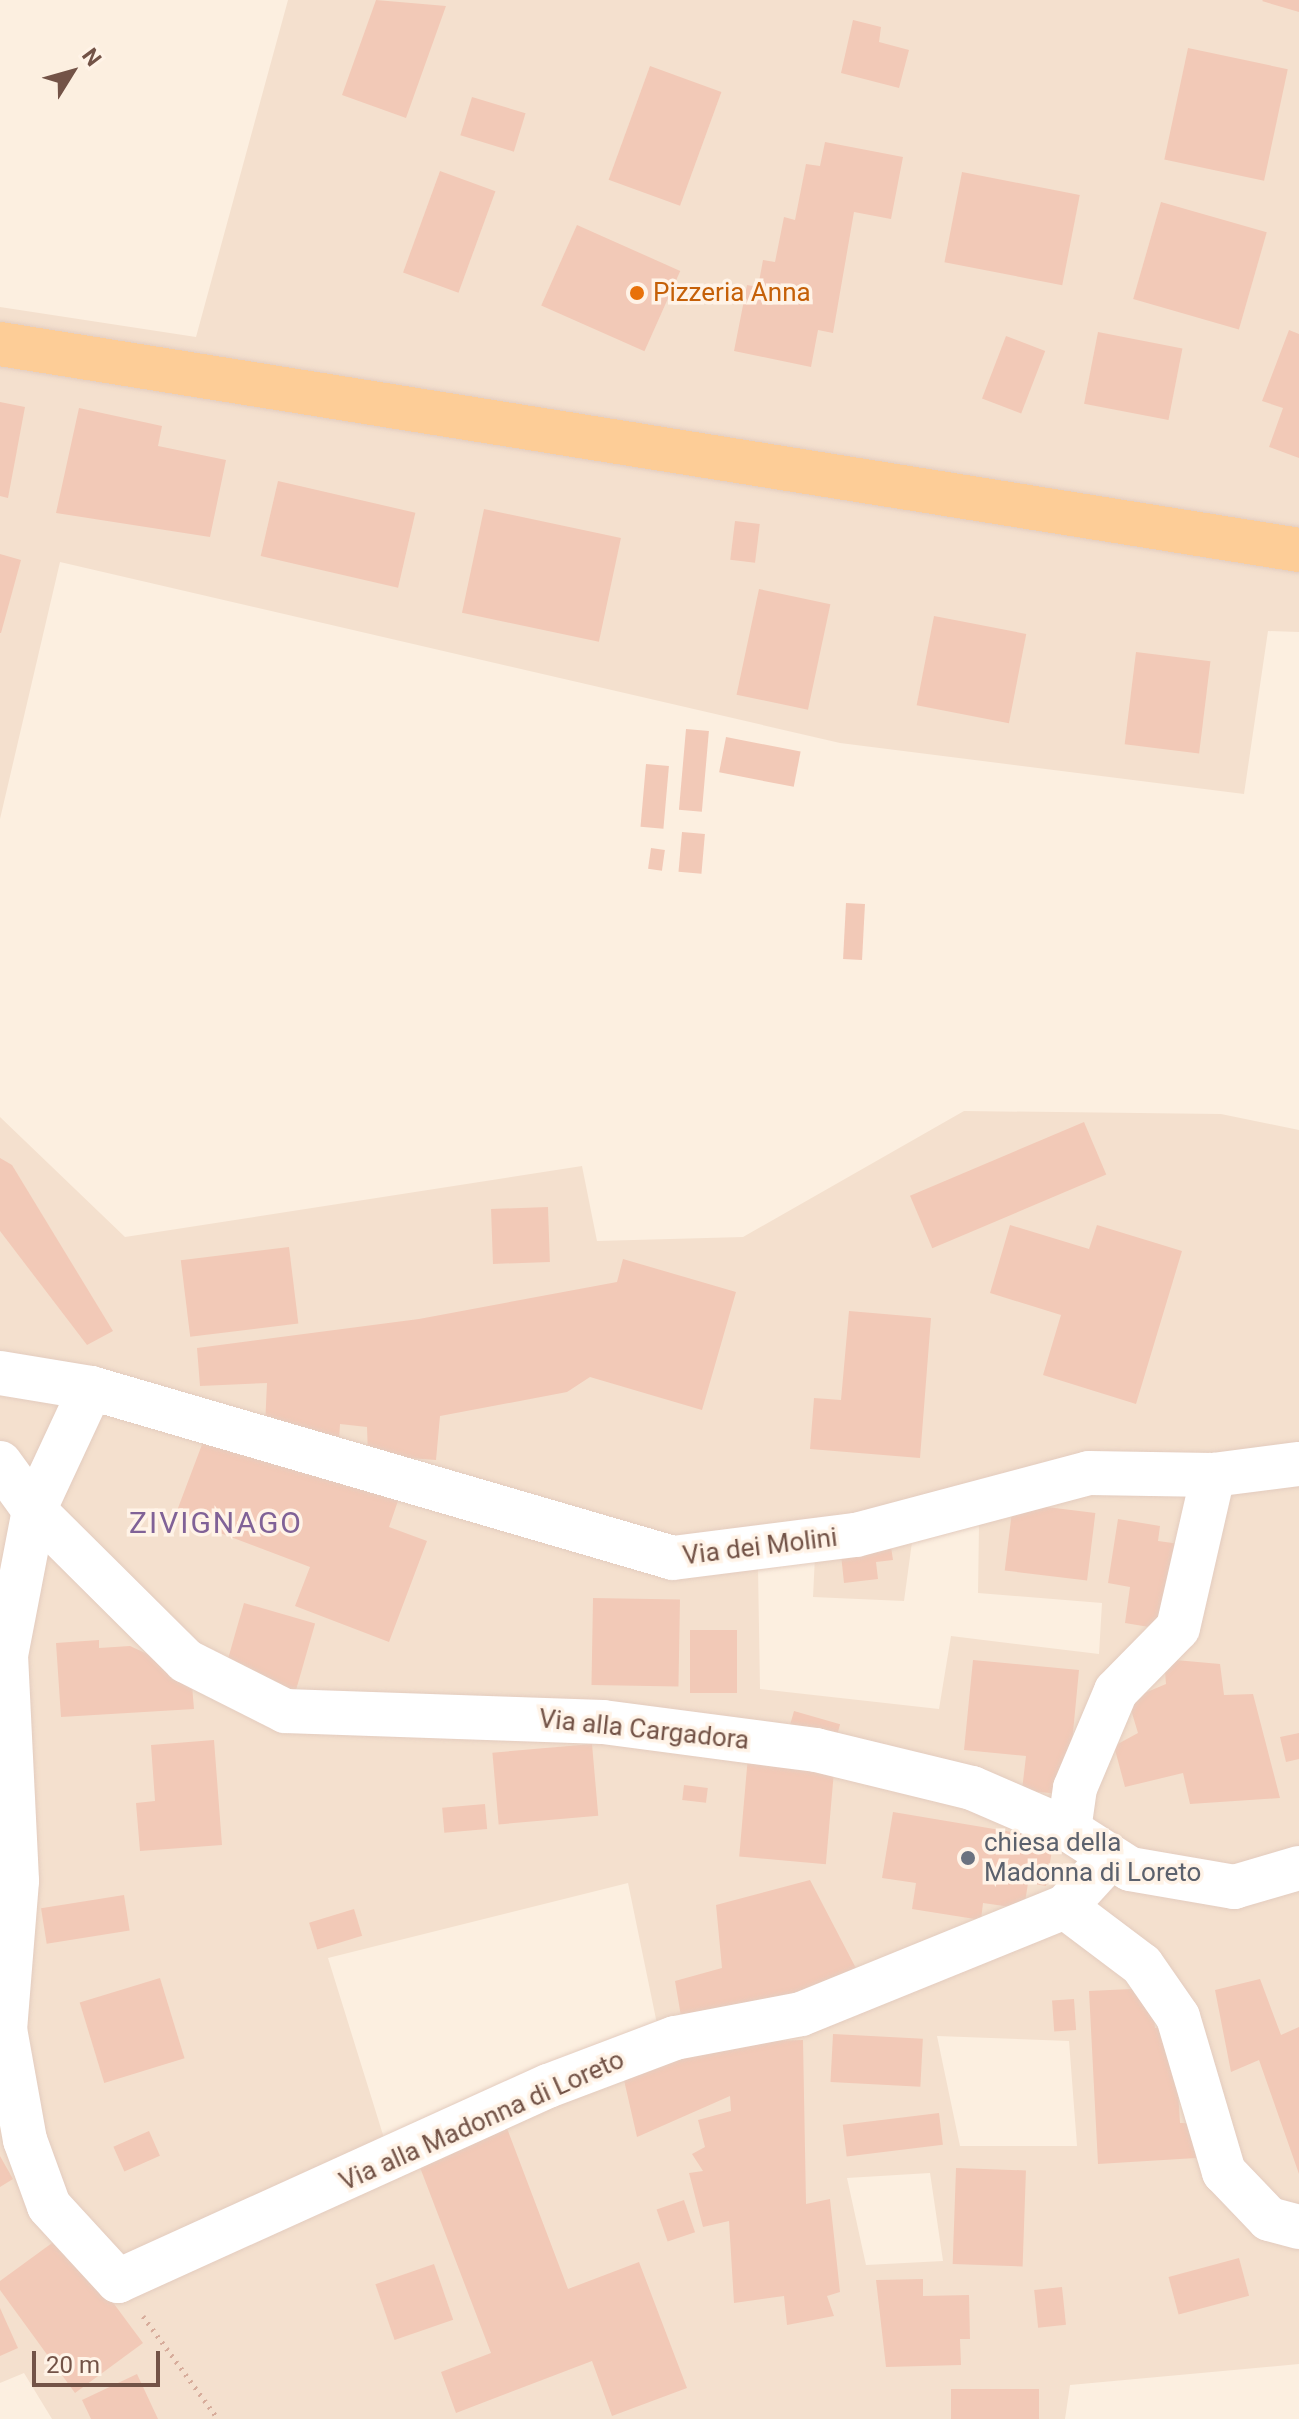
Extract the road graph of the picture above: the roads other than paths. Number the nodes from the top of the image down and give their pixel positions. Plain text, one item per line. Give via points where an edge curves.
1 (0, 344) edge
2 (1299, 550) edge
3 (0, 1373) edge
4 (91, 1388) junction
5 (0, 1463) edge
6 (1299, 1464) edge
7 (1213, 1475) junction
8 (34, 1510) junction
9 (1069, 1830) junction
10 (1107, 1861) junction
11 (1299, 1868) edge
12 (1065, 1907) junction
13 (4, 1992) edge
14 (1299, 2227) edge

1 - 2 main road
3 - 4 street, Via dei Molini
4 - 7 street, Via dei Molini via 673,1558 856,1535 1089,1473
4 - 8 street
5 - 8 street, Via alla Cargadora
6 - 7 street, Via dei Molini
7 - 9 street via 1178,1628 1116,1691 1075,1788
8 - 9 street, Via alla Cargadora via 186,1661 285,1711 588,1721 816,1750 972,1788
8 - 13 street via 6,1655 17,1881
9 - 10 street, Via alla Cargadora
10 - 11 street, Via alla Cargadora via 1234,1887
10 - 12 street, Via alla Madonna di Loreto
12 - 13 street, Via alla Madonna di Loreto via 801,2014 675,2038 548,2086 118,2281 44,2193 25,2140 5,2029
12 - 14 street via 1142,1965 1178,2017 1224,2172 1269,2219

